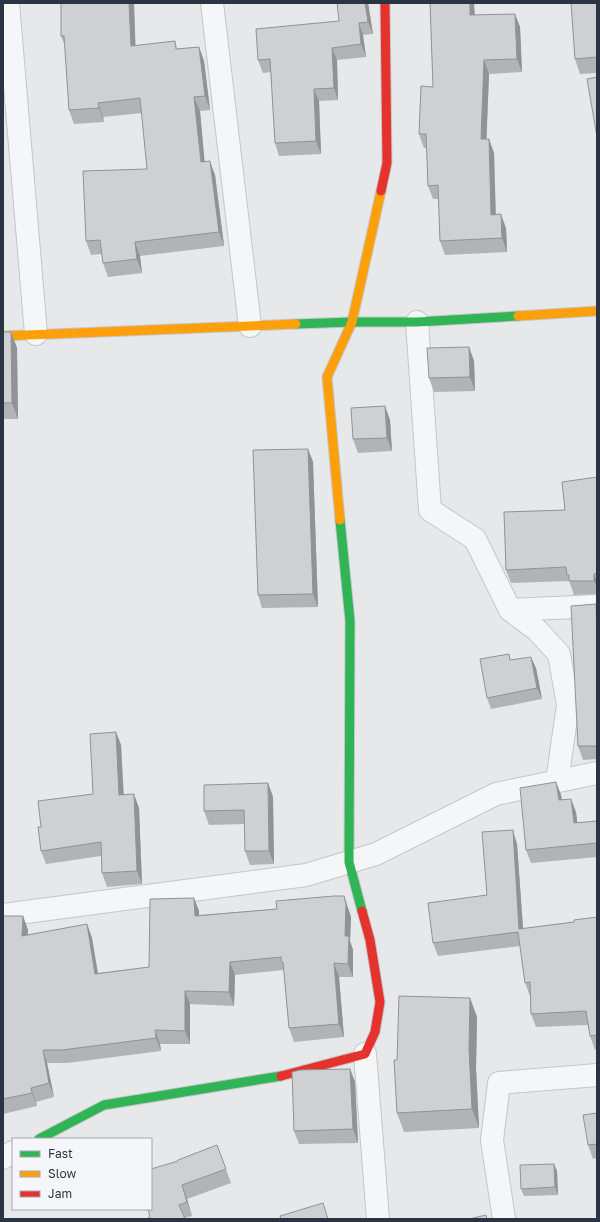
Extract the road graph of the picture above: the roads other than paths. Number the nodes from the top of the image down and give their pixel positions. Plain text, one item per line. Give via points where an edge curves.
1 (8, 3) edge
2 (212, 3) edge
3 (385, 3) edge
4 (597, 311) edge
5 (352, 322) junction
6 (417, 322) junction
7 (250, 326) junction
8 (36, 334) junction
9 (3, 336) edge
10 (597, 606) edge
11 (510, 610) junction
12 (597, 772) edge
13 (557, 780) junction
14 (349, 862) junction
15 (3, 915) edge
16 (365, 1054) junction
17 (597, 1075) edge
18 (41, 1138) edge
19 (12, 1153) edge
20 (3, 1158) edge
21 (378, 1219) edge
22 (504, 1219) edge

1 - 8 street
2 - 7 street
3 - 5 street via 387,163
4 - 6 street
5 - 6 street
5 - 7 street
5 - 14 street via 327,377 350,621
6 - 11 street via 430,510 475,539
7 - 8 street
8 - 9 street
10 - 11 street
11 - 13 street via 537,630 559,654 568,705
12 - 13 street
13 - 14 street via 496,794 376,854
14 - 15 street via 306,875
14 - 16 street via 370,940 380,1002 375,1032
16 - 18 street via 292,1074 104,1106
16 - 21 street
17 - 22 street via 499,1083 492,1140
19 - 20 street

